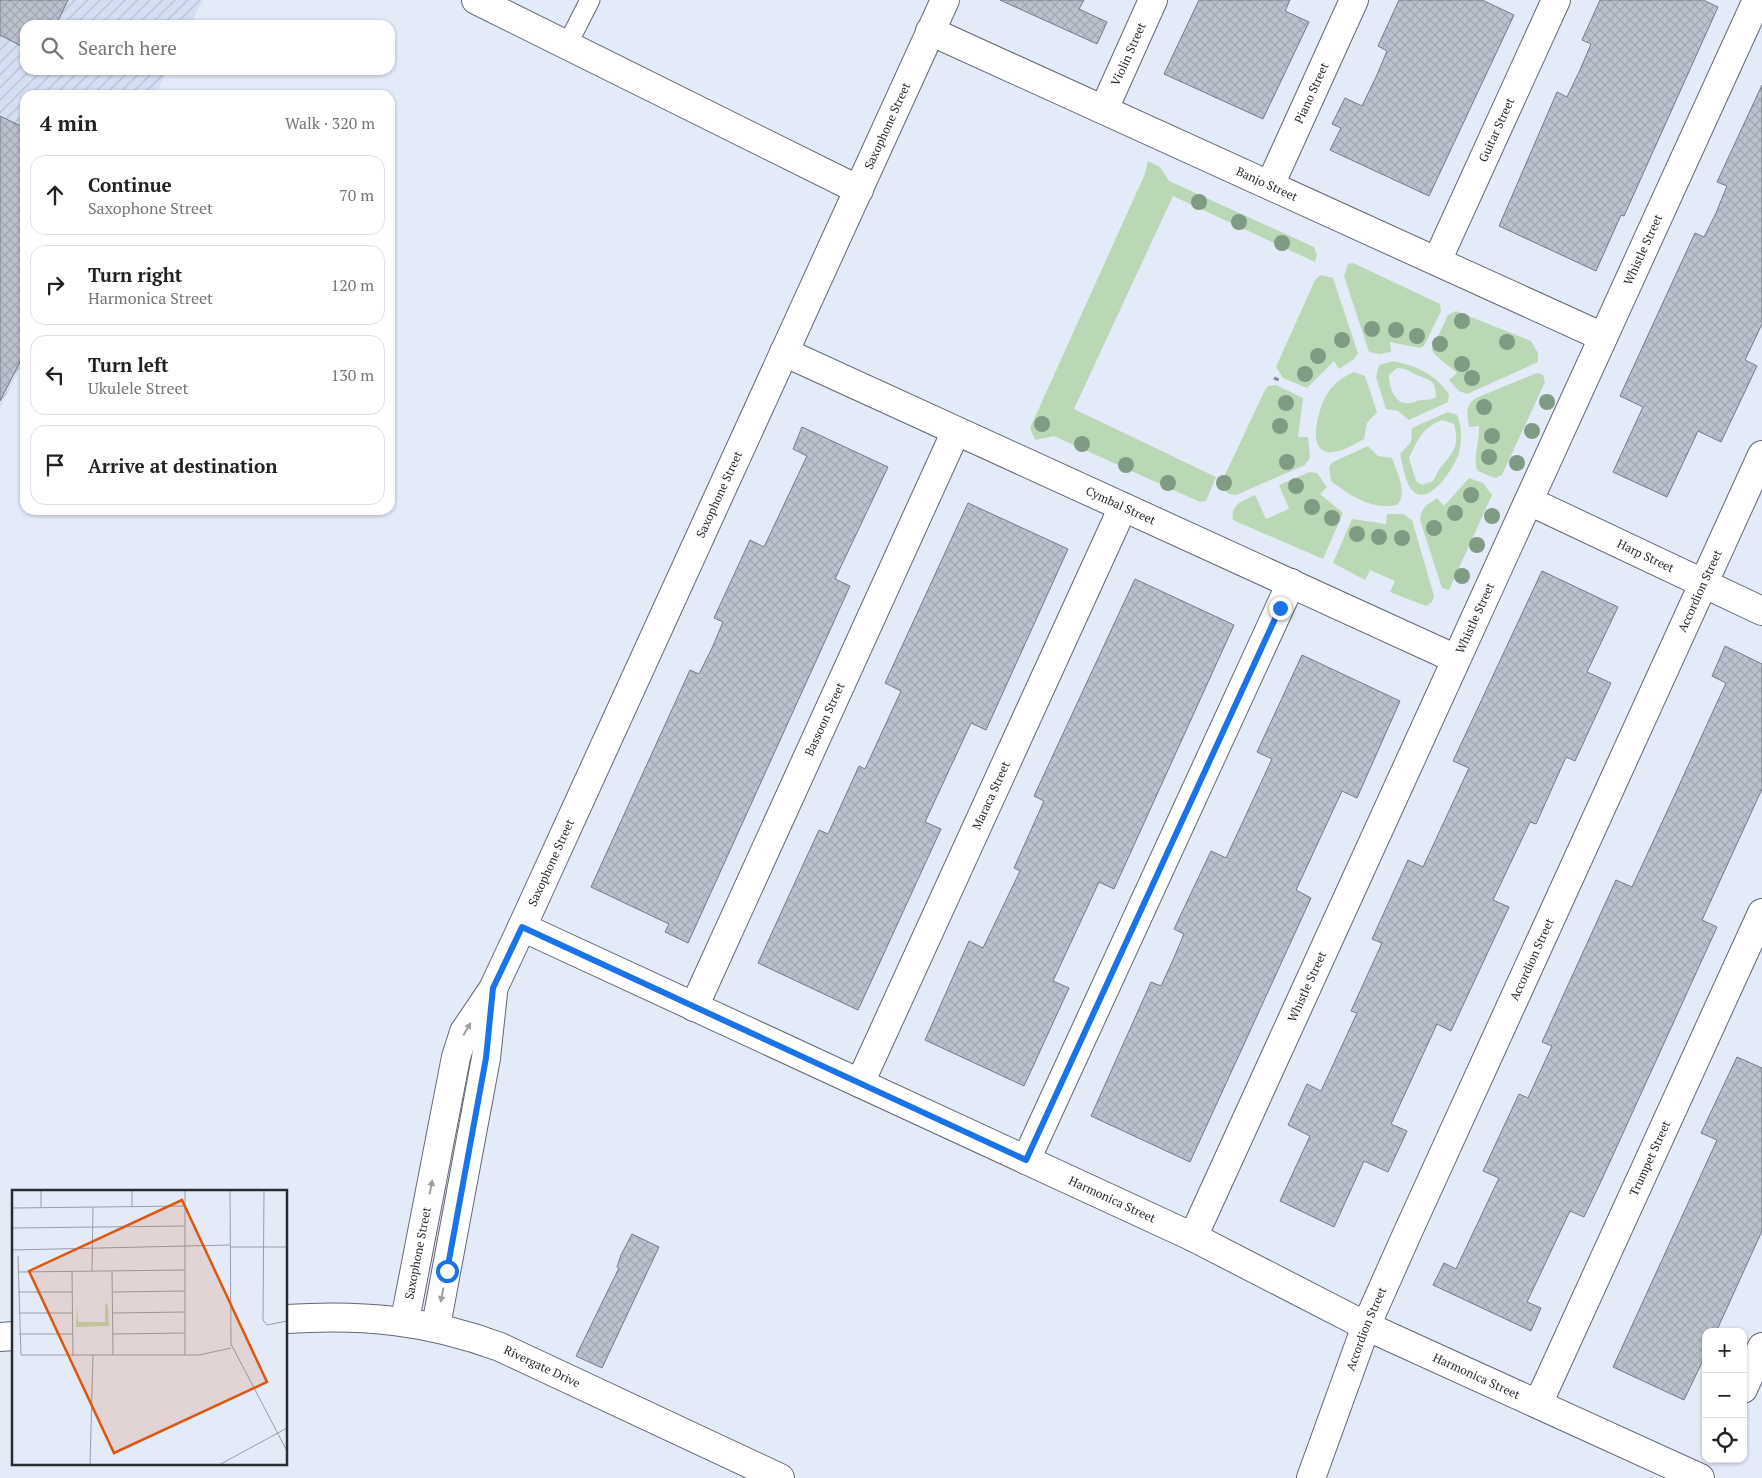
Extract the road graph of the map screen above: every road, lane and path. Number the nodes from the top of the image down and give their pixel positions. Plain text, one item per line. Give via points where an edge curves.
1 (476, 0) edge
2 (590, 0) edge
3 (945, 0) edge
4 (1153, 0) edge
5 (1354, 0) edge
6 (1556, 0) edge
7 (1757, 0) edge
8 (930, 32) junction
9 (567, 45) junction
10 (1104, 109) junction
11 (1270, 185) junction
12 (859, 190) junction
13 (1437, 261) junction
14 (1603, 338) junction
15 (784, 352) junction
16 (1274, 378) dead end
17 (1279, 380) dead end
18 (956, 431) junction
19 (1762, 455) edge
20 (1529, 501) junction
21 (1123, 507) junction
22 (1291, 583) junction
23 (1703, 584) junction
24 (1762, 611) edge
25 (1456, 659) junction
26 (1762, 913) edge
27 (522, 927) junction
28 (493, 988) junction
29 (694, 1007) junction
30 (860, 1083) junction
31 (1026, 1160) junction
32 (1193, 1237) junction
33 (288, 1318) edge
34 (405, 1320) junction
35 (436, 1326) junction
36 (1366, 1326) junction
37 (1762, 1347) edge
38 (1747, 1380) edge
39 (1538, 1404) junction
40 (1709, 1463) edge
41 (1310, 1475) edge
42 (780, 1478) edge
43 (1702, 1478) edge

1 - 9 street
2 - 9 lane
3 - 8 street, Saxophone Street
4 - 10 street, Violin Street
5 - 11 street, Piano Street
6 - 13 street, Guitar Street
7 - 14 street, Whistle Street
8 - 10 street, Banjo Street
8 - 12 street, Saxophone Street
9 - 12 street
10 - 11 street, Banjo Street
11 - 13 street, Banjo Street
12 - 15 street, Saxophone Street
13 - 14 street, Banjo Street
14 - 20 street, Whistle Street
15 - 18 street, Cymbal Street
15 - 27 street, Saxophone Street
16 - 17 path
18 - 21 street, Cymbal Street
18 - 29 street, Bassoon Street
19 - 23 street, Accordion Street
20 - 23 street, Harp Street
20 - 25 street, Whistle Street
21 - 22 street, Cymbal Street
21 - 30 street, Maraca Street
22 - 25 street, Cymbal Street
22 - 31 street
23 - 24 street, Harp Street
23 - 36 street, Accordion Street
25 - 32 street, Whistle Street
26 - 39 street, Trumpet Street
27 - 28 street, Saxophone Street
27 - 29 street, Harmonica Street
34 -> 28 street, Saxophone Street via 456,1057 464,1032
28 -> 35 street, Saxophone Street via 486,1058
29 - 30 street, Harmonica Street
30 - 31 street, Harmonica Street
31 - 32 street, Harmonica Street
32 - 36 street, Harmonica Street
33 - 34 street, Rivergate Drive via 351,1316
34 - 35 street, Rivergate Drive
35 - 42 street, Rivergate Drive via 500,1347
36 - 39 street, Harmonica Street
36 - 41 street, Accordion Street
37 - 38 street
39 - 43 street, Harmonica Street
40 - 43 street

